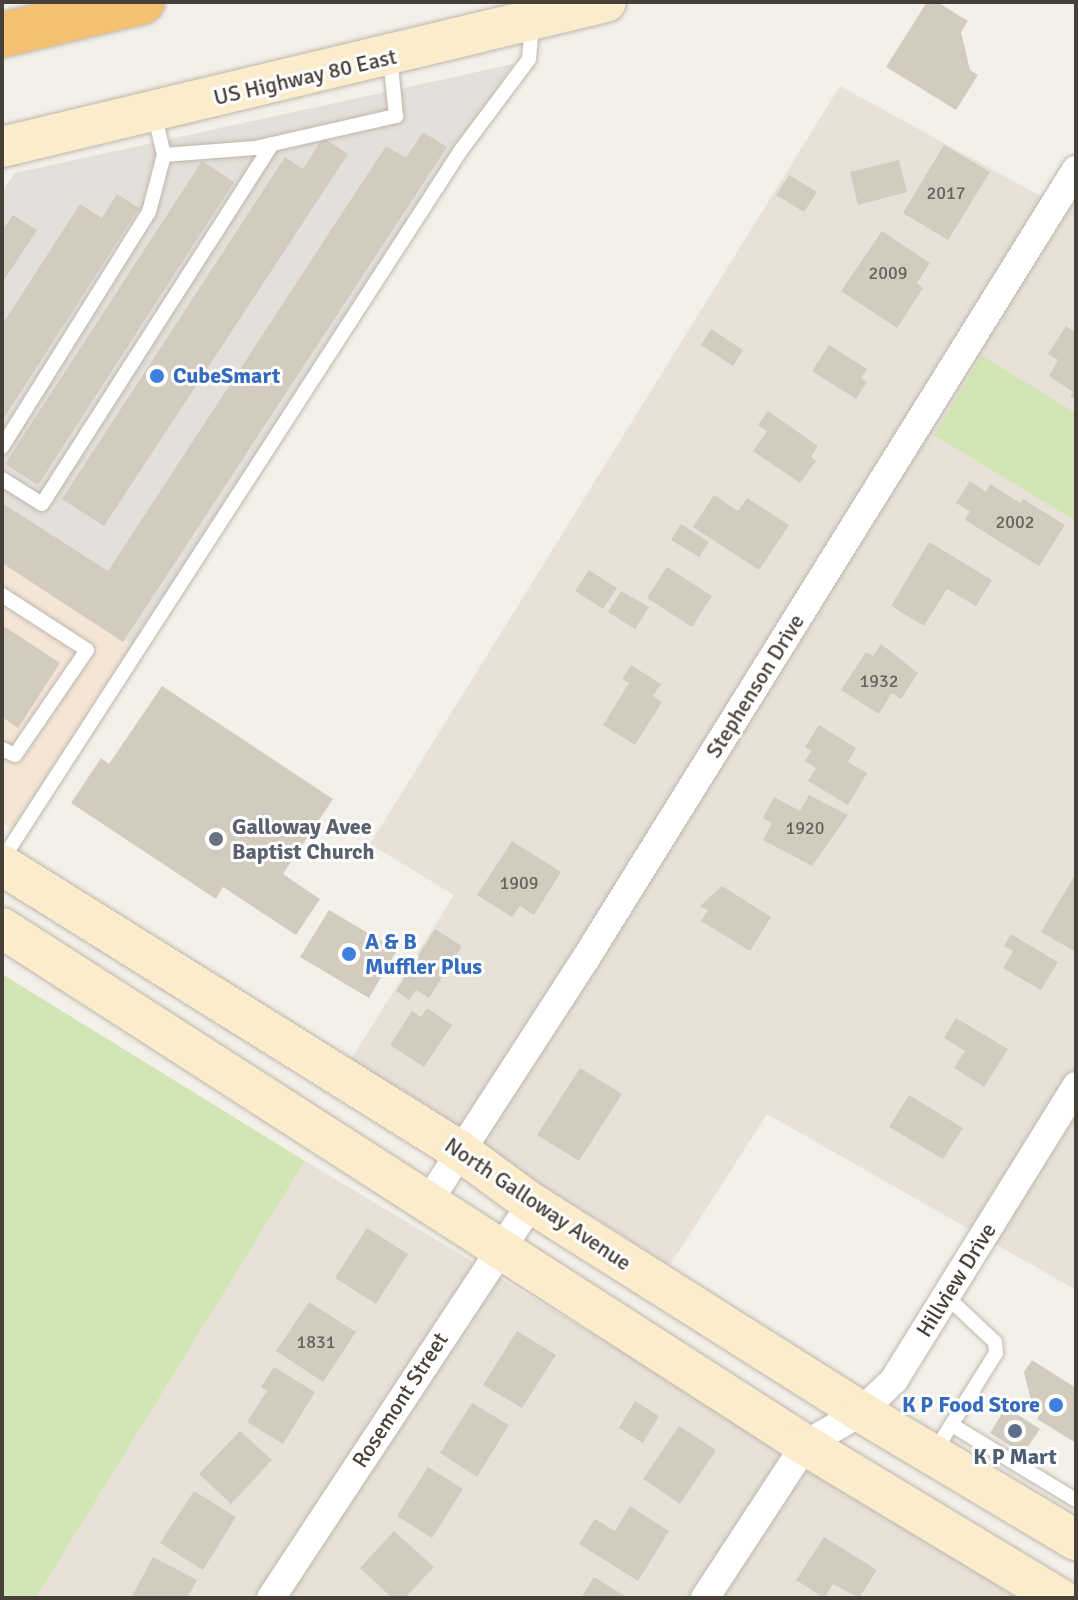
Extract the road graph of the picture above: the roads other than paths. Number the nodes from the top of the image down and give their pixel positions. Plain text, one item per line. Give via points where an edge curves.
1 (142, 2) edge
2 (606, 2) edge
3 (532, 22) junction
4 (2, 35) edge
5 (390, 57) junction
6 (154, 113) junction
7 (272, 144) junction
8 (2, 147) edge
9 (164, 155) junction
10 (1076, 170) edge
11 (2, 447) edge
12 (2, 479) edge
13 (2, 595) edge
14 (2, 749) edge
15 (2, 862) edge
16 (2, 928) edge
17 (1076, 1086) edge
18 (460, 1151) junction
19 (430, 1199) junction
20 (531, 1203) junction
21 (501, 1246) junction
22 (946, 1296) junction
23 (861, 1412) junction
24 (942, 1440) junction
25 (805, 1445) junction
26 (1074, 1524) edge
27 (271, 1598) edge
28 (705, 1598) edge
29 (1059, 1598) edge

1 - 4 highway
2 - 3 main road, US Highway 80 East
3 - 5 main road, US Highway 80 East
3 - 15 lane via 529,59 461,150
5 - 6 main road, US Highway 80 East
5 - 7 lane via 396,116
6 - 8 main road, US Highway 80 East
6 - 9 lane
7 - 9 lane
7 - 12 lane via 42,504
9 - 11 lane via 149,212
10 - 18 street, Stephenson Drive
13 - 14 lane via 87,650 15,755
15 - 18 main road, North Galloway Avenue
16 - 19 main road
17 - 22 street, Hillview Drive
18 - 19 street, Stephenson Drive
18 - 20 main road, North Galloway Avenue
19 - 21 main road
20 - 21 street, Rosemont Street
20 - 23 main road, North Galloway Avenue
21 - 25 main road
21 - 27 street, Rosemont Street
22 - 23 street, Hillview Drive via 894,1380
22 - 24 lane via 995,1342 996,1353
23 - 24 main road, North Galloway Avenue
23 - 25 street, Hillview Drive
24 - 26 main road, North Galloway Avenue
25 - 28 street
25 - 29 main road

